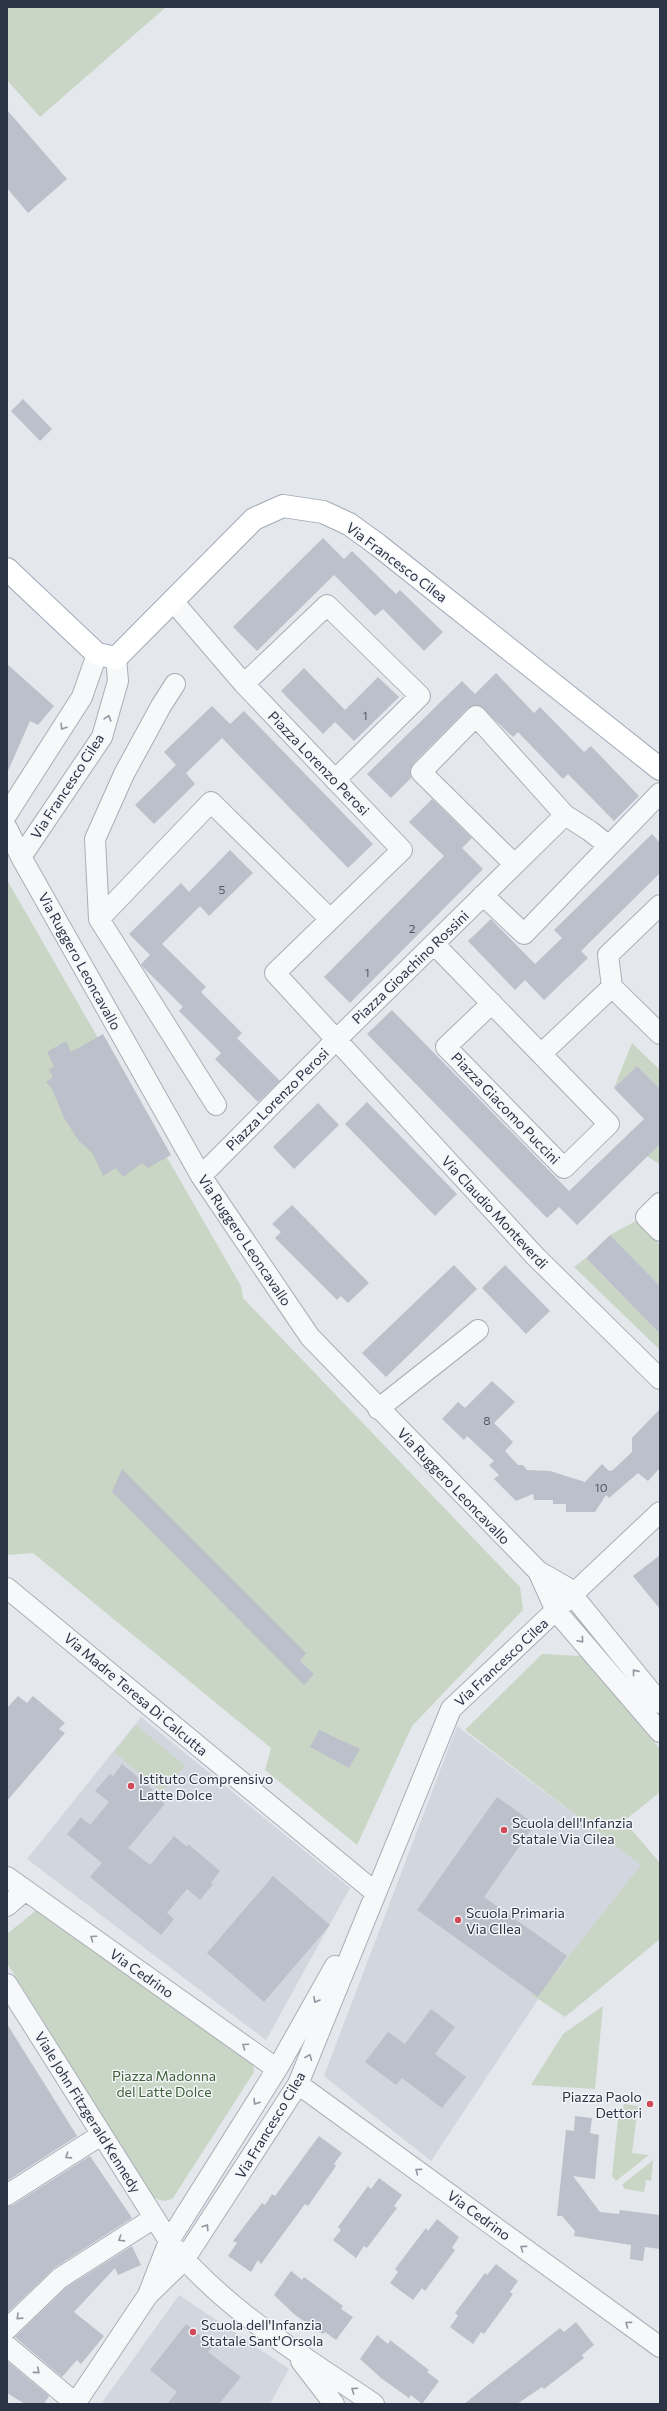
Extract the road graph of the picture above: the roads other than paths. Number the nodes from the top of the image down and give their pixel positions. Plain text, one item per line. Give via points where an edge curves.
1 (7, 569) edge
2 (172, 600) junction
3 (107, 656) junction
4 (175, 684) dead end
5 (244, 684) junction
6 (660, 769) edge
7 (335, 780) junction
8 (660, 793) edge
9 (7, 814) edge
10 (565, 815) junction
11 (7, 828) edge
12 (609, 846) junction
13 (14, 856) edge
14 (514, 864) junction
15 (483, 895) junction
16 (660, 905) edge
17 (99, 919) junction
18 (330, 919) junction
19 (434, 944) junction
20 (612, 986) junction
21 (492, 1003) junction
22 (660, 1034) edge
23 (336, 1040) junction
24 (541, 1054) junction
25 (216, 1105) dead end
26 (202, 1176) junction
27 (660, 1199) edge
28 (660, 1231) edge
29 (478, 1330) dead end
30 (660, 1379) edge
31 (378, 1409) junction
32 (660, 1512) edge
33 (538, 1571) junction
34 (7, 1588) edge
35 (569, 1591) junction
36 (556, 1611) junction
37 (660, 1702) edge
38 (660, 1732) edge
39 (7, 1877) edge
40 (23, 1892) dead end
41 (376, 1893) junction
42 (7, 1906) edge
43 (7, 1984) edge
44 (277, 2069) junction
45 (298, 2084) junction
46 (101, 2134) junction
47 (7, 2195) edge
48 (154, 2218) junction
49 (169, 2241) junction
50 (184, 2260) junction
51 (148, 2294) junction
52 (7, 2329) edge
53 (7, 2346) edge
54 (660, 2347) edge
55 (326, 2381) junction
56 (75, 2404) edge
57 (334, 2404) edge
58 (374, 2404) edge

1 - 3 main road
2 - 3 main road, Via Francesco Cilea
2 - 5 street, Piazza Lorenzo Perosi
2 - 6 main road, Via Francesco Cilea via 254,519 283,506 323,512 349,524 378,545
3 -> 9 street, Via Francesco Cilea
13 -> 3 street, Via Francesco Cilea via 102,737 118,681
4 - 17 street via 124,774 95,839
5 - 7 street, Piazza Lorenzo Perosi
5 - 7 street via 327,605 420,696
7 - 18 street, Piazza Lorenzo Perosi via 402,850
8 - 12 street
10 - 12 street
10 - 14 street, Piazza Gioachino Rossini
10 - 14 street via 476,716 421,772
11 - 13 street, Via Francesco Cilea
12 - 15 street via 524,934
13 - 26 street, Via Ruggero Leoncavallo
14 - 15 street, Piazza Gioachino Rossini
15 - 19 street, Piazza Gioachino Rossini
16 - 20 street via 608,955
17 - 18 street via 211,802
17 - 25 street
18 - 23 street, Piazza Lorenzo Perosi via 275,973
19 - 21 street, Piazza Giacomo Puccini
19 - 23 street, Piazza Gioachino Rossini
20 - 22 street
20 - 24 street
21 - 24 street, Piazza Giacomo Puccini
21 - 24 street, Piazza Giacomo Puccini via 446,1047 564,1168 610,1124
23 - 26 street, Piazza Lorenzo Perosi
23 - 30 street, Via Claudio Monteverdi via 535,1256
26 - 31 street, Via Ruggero Leoncavallo via 310,1337
27 - 28 street via 646,1217
29 - 31 street
31 - 33 street, Via Ruggero Leoncavallo
32 - 35 street, Via Francesco Cilea
33 - 35 street, Via Ruggero Leoncavallo
33 - 36 street, Via Ruggero Leoncavallo
34 - 41 street, Via Madre Teresa Di Calcutta
35 - 36 street, Via Francesco Cilea
37 -> 35 street
36 -> 38 street, Via Ruggero Leoncavallo
36 - 41 street, Via Francesco Cilea via 451,1709
44 -> 39 street, Via Cedrino
40 - 42 street
41 -> 44 street, Via Francesco Cilea
45 -> 41 street, Via Francesco Cilea
43 - 46 street, Viale John Fitzgerald Kennedy
44 -> 49 street, Via Francesco Cilea
50 -> 45 street, Via Francesco Cilea
54 -> 45 street, Via Cedrino
46 -> 47 street
46 - 48 street, Viale John Fitzgerald Kennedy
48 - 49 street, Viale John Fitzgerald Kennedy
48 -> 52 street via 60,2278
49 - 50 street, Viale John Fitzgerald Kennedy
49 - 51 street, Via Francesco Cilea
50 - 51 street, Via Francesco Cilea
50 - 55 street, Viale John Fitzgerald Kennedy via 204,2281
51 - 56 street
53 -> 56 street
55 - 57 street
58 -> 55 street, Viale John Fitzgerald Kennedy

